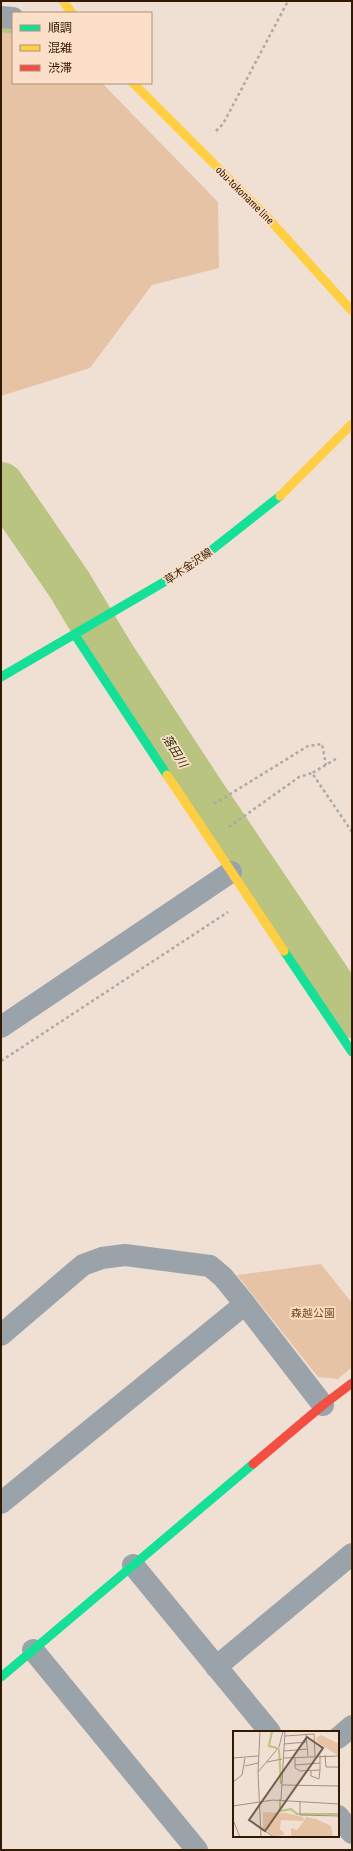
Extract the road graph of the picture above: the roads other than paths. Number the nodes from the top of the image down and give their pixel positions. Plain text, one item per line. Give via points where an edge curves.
1 (1, 17) edge
2 (12, 18) edge
3 (134, 84) edge
4 (352, 311) edge
5 (352, 424) edge
6 (75, 635) junction
7 (1, 677) edge
8 (231, 872) junction
9 (1, 1027) edge
10 (352, 1052) edge
11 (245, 1304) junction
12 (1, 1335) edge
13 (352, 1383) edge
14 (323, 1405) junction
15 (1, 1503) edge
16 (352, 1554) edge
17 (133, 1566) junction
18 (33, 1650) junction
19 (216, 1667) junction
20 (1, 1677) edge
21 (352, 1726) edge
22 (269, 1731) edge
23 (339, 1737) edge
24 (339, 1817) edge
25 (352, 1833) edge
26 (197, 1850) edge

1 - 2 street
3 - 4 street, obu-tokoname line via 268,218
5 - 6 street, 草木金沢線 via 288,490 204,556
6 - 7 street, 草木金沢線
6 - 8 street
8 - 9 street
8 - 10 street
11 - 12 street via 223,1277 210,1266 124,1255 102,1258 84,1265
11 - 14 street
11 - 15 street
13 - 14 street
14 - 17 street
16 - 19 street
17 - 18 street
17 - 19 street
18 - 20 street
18 - 26 street
19 - 22 street
21 - 23 street
24 - 25 street

